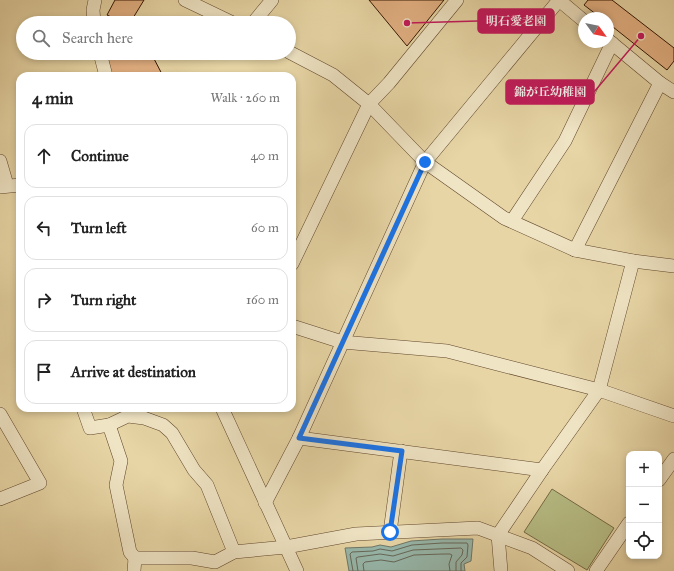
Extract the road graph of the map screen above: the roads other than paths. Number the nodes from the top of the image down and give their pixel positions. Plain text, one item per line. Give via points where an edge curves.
1 (95, 0) edge
2 (185, 0) edge
3 (272, 0) edge
4 (457, 0) edge
5 (559, 0) edge
6 (93, 16) edge
7 (218, 16) edge
8 (259, 16) edge
9 (578, 16) edge
10 (614, 45) edge
11 (607, 48) edge
12 (296, 56) edge
13 (102, 60) edge
14 (105, 72) edge
15 (660, 82) junction
16 (674, 92) edge
17 (369, 104) junction
18 (0, 162) edge
19 (425, 162) junction
20 (13, 185) edge
21 (512, 221) junction
22 (575, 250) junction
23 (296, 256) edge
24 (633, 262) junction
25 (674, 266) edge
26 (296, 327) edge
27 (342, 342) junction
28 (599, 390) junction
29 (84, 412) edge
30 (224, 412) edge
31 (0, 414) edge
32 (674, 416) edge
33 (109, 425) junction
34 (299, 438) junction
35 (402, 451) junction
36 (674, 459) edge
37 (542, 470) junction
38 (662, 476) edge
39 (0, 499) edge
40 (265, 503) junction
41 (626, 527) edge
42 (390, 532) junction
43 (498, 535) junction
44 (286, 547) junction
45 (234, 552) junction
46 (134, 564) edge
47 (297, 571) edge
48 (501, 571) edge
49 (568, 571) edge
50 (596, 571) edge

1 - 6 street
2 - 7 street
3 - 8 street
4 - 17 street
5 - 9 street
5 - 19 street
10 - 15 street
11 - 21 street via 565,141
12 - 17 street via 334,75
13 - 14 street
15 - 16 street
15 - 22 street
17 - 19 street
17 - 23 street
18 - 20 street
19 - 21 street via 504,218
19 - 27 street
21 - 22 street
22 - 24 street
24 - 25 street
24 - 28 street
26 - 27 street
27 - 28 street via 447,351
27 - 34 street
28 - 32 street
28 - 37 street
29 - 33 street via 90,428
30 - 40 street
31 - 39 street via 40,483
33 - 45 street via 128,416 144,418 163,425 172,433 194,470 207,485
33 - 46 street via 121,461 116,485
34 - 35 street
34 - 40 street
35 - 37 street
35 - 42 street
36 - 38 street
37 - 43 street
40 - 44 street
41 - 50 street
42 - 43 street via 478,528
42 - 44 street via 356,534
43 - 48 street
43 - 49 street via 532,548
44 - 45 street
44 - 47 street
45 - 46 street via 215,562 192,558

